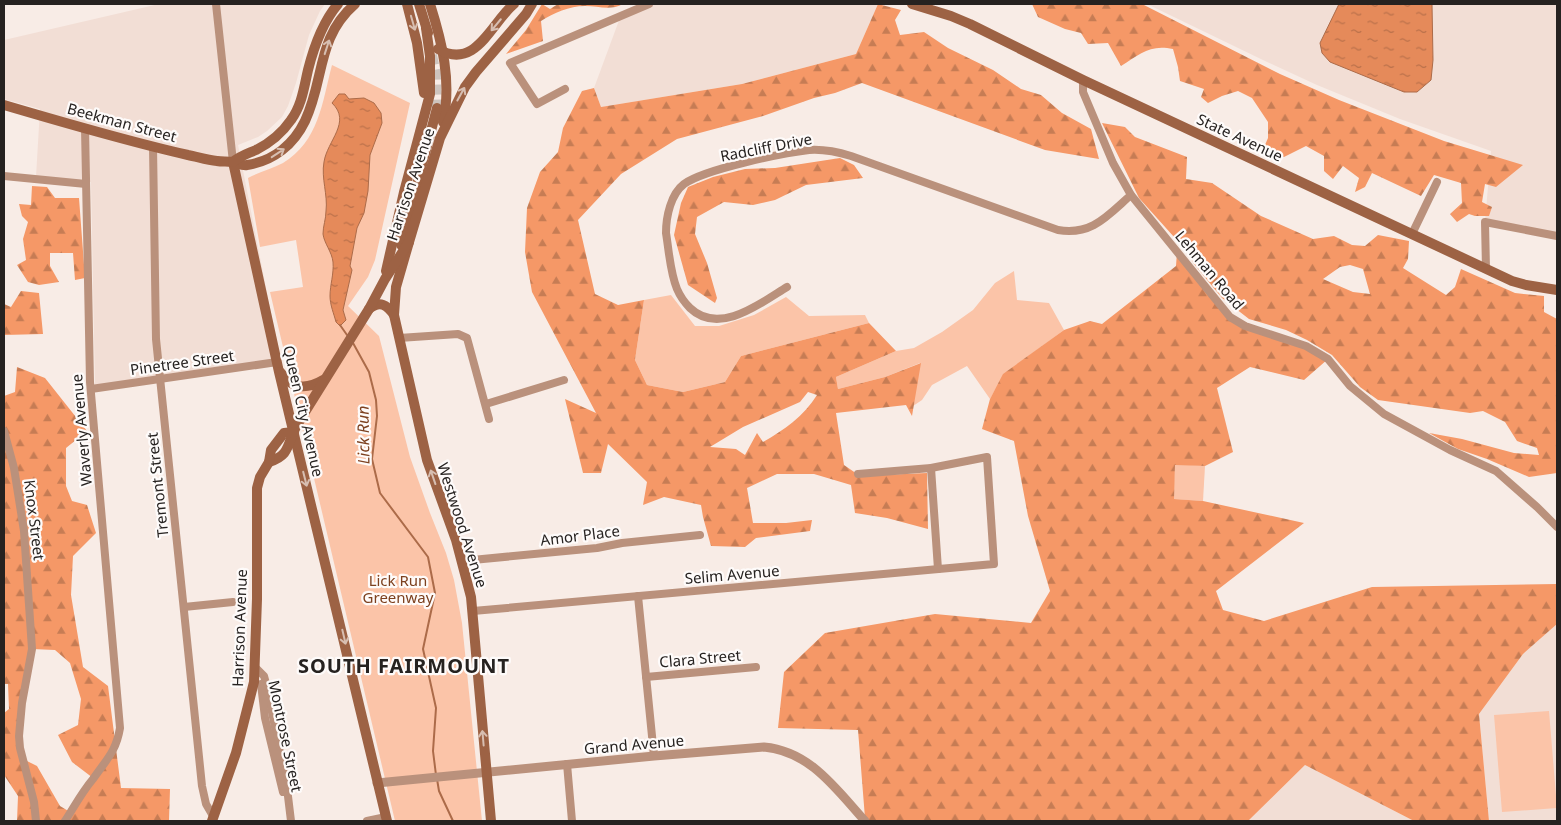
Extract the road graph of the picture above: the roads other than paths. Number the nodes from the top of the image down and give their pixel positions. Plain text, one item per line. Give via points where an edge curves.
1 (216, 4) edge
2 (338, 4) edge
3 (355, 4) edge
4 (407, 4) edge
5 (419, 4) edge
6 (430, 4) edge
7 (514, 4) edge
8 (532, 4) edge
9 (648, 4) edge
10 (912, 4) edge
11 (426, 28) junction
12 (431, 43) junction
13 (444, 52) junction
14 (1083, 80) junction
15 (565, 90) dead end
16 (446, 96) junction
17 (4, 105) edge
18 (430, 106) junction
19 (85, 128) junction
20 (440, 138) junction
21 (153, 147) junction
22 (233, 162) junction
23 (4, 176) edge
24 (1437, 182) dead end
25 (86, 184) junction
26 (1131, 195) junction
27 (1412, 234) junction
28 (1557, 236) edge
29 (409, 242) junction
30 (397, 260) junction
31 (1486, 268) junction
32 (385, 279) junction
33 (787, 287) dead end
34 (1557, 290) edge
35 (369, 309) junction
36 (394, 315) junction
37 (399, 338) junction
38 (278, 367) junction
39 (160, 379) junction
40 (324, 379) junction
41 (564, 380) dead end
42 (91, 388) junction
43 (486, 404) junction
44 (489, 419) dead end
45 (4, 431) edge
46 (294, 432) junction
47 (931, 468) junction
48 (858, 474) dead end
49 (1557, 527) edge
50 (700, 535) dead end
51 (462, 561) junction
52 (938, 569) junction
53 (638, 596) junction
54 (233, 602) dead end
55 (184, 607) junction
56 (473, 611) junction
57 (256, 667) junction
58 (756, 667) dead end
59 (646, 677) junction
60 (654, 756) junction
61 (567, 764) junction
62 (486, 772) junction
63 (378, 783) junction
64 (212, 819) edge
65 (387, 819) edge
66 (36, 821) edge
67 (64, 821) edge
68 (291, 821) edge
69 (367, 821) edge
70 (491, 821) edge
71 (572, 821) edge
72 (865, 821) edge

1 - 22 street, Queen City Avenue
2 - 22 main road via 318,38 292,120 270,142
22 -> 3 main road via 242,166 268,159 296,138 312,104 331,34
4 -> 18 main road
5 - 11 main road
5 - 12 main road
6 - 13 main road
7 -> 13 main road via 469,53
20 -> 8 main road, Harrison Avenue via 454,106 476,72
9 - 15 street via 510,63 537,104
10 - 14 main road, State Avenue via 970,24
11 - 12 main road
11 - 18 main road via 430,56
12 - 13 main road
12 - 16 main road
13 - 16 main road
14 - 26 street, Lehman Road via 1094,119
14 - 27 main road, State Avenue
16 - 20 main road
17 - 19 main road, Beekman Street
18 - 30 main road
18 - 32 main road via 404,192
19 - 21 main road, Beekman Street
19 - 25 street, Waverly Avenue
20 - 29 main road, Harrison Avenue
21 - 22 main road, Beekman Street
21 - 39 street, Tremont Street via 154,298
22 - 38 main road, Queen City Avenue
23 - 25 street
24 - 27 street
25 - 42 street, Waverly Avenue
26 - 33 street, Radcliff Drive via 1094,226 1067,232 851,156 827,151 809,150 728,167 684,184 671,204 666,233 677,290 689,307 707,318 729,318
26 - 49 street, Lehman Road via 1224,310 1238,322 1306,346 1328,359 1350,386 1384,414 1496,471
27 - 31 main road, State Avenue
28 - 31 street via 1485,222
29 - 30 main road, Harrison Avenue
29 - 36 main road, Westwood Avenue via 395,289
30 - 32 main road, Harrison Avenue
31 - 34 main road, State Avenue via 1519,283
32 - 35 main road, Harrison Avenue
35 - 36 main road via 375,304 382,304
35 - 40 main road, Harrison Avenue
36 - 37 main road, Westwood Avenue
37 - 43 street via 464,336
51 -> 37 main road, Westwood Avenue via 427,460
38 - 39 street, Pinetree Street
38 - 40 main road via 290,383 300,387 312,386
38 - 46 main road, Queen City Avenue
39 - 42 street, Pinetree Street
39 - 55 street, Tremont Street
40 - 46 main road, Harrison Avenue
41 - 43 street
42 - 67 street, Waverly Avenue via 120,728 111,756
43 - 44 street
45 - 66 street, Knox Street via 14,468 24,531 32,649 20,711 19,736
46 - 57 main road, Harrison Avenue via 284,433 271,450 269,462 260,477 256,499
46 -> 63 main road, Queen City Avenue
47 - 48 street
47 - 52 street
47 - 52 street, Selim Avenue via 987,458 994,564
50 - 51 street, Amor Place
51 - 56 main road, Westwood Avenue
52 - 53 street, Selim Avenue
53 - 56 street, Selim Avenue
53 - 59 street
54 - 55 street
55 - 64 street, Tremont Street via 202,786
62 -> 56 main road, Westwood Avenue
57 - 64 main road, Harrison Avenue via 240,740
57 - 68 street, Montrose Street via 264,676 267,687
58 - 59 street, Clara Street
59 - 60 street
60 - 61 street, Grand Avenue
60 - 72 street, Grand Avenue via 754,747 780,750 814,767
61 - 62 street, Grand Avenue
61 - 71 street
62 - 63 street, Grand Avenue
62 - 70 main road, Westwood Avenue
63 - 65 main road, Queen City Avenue
65 - 69 street

